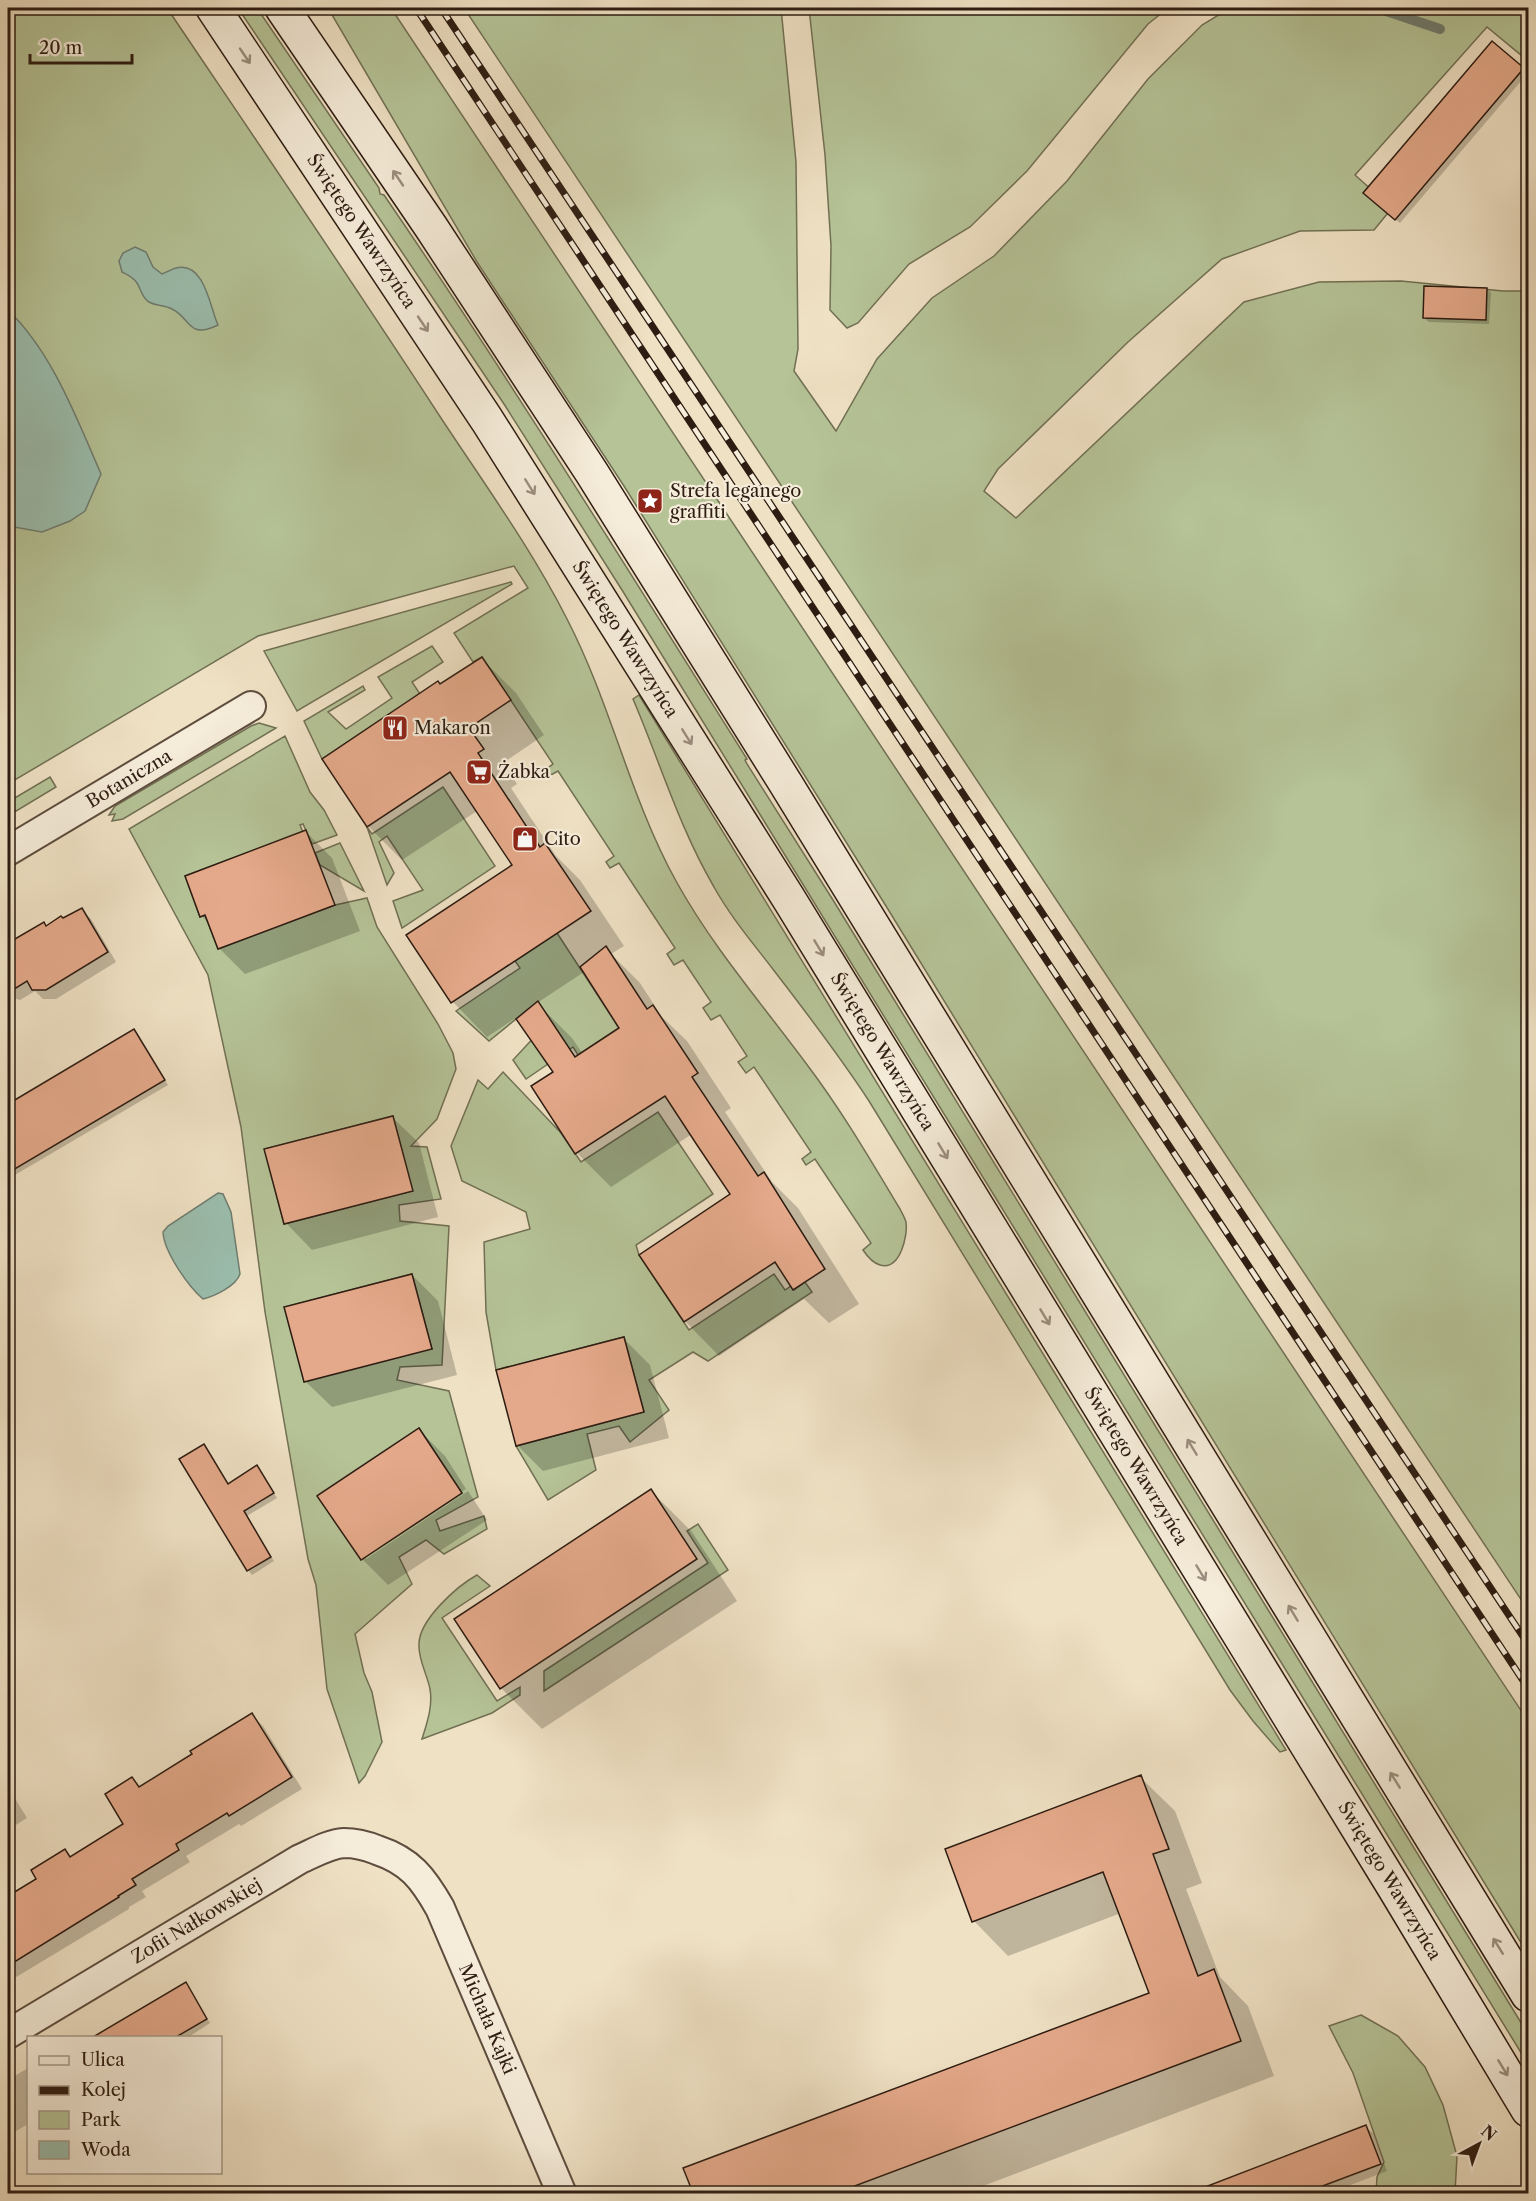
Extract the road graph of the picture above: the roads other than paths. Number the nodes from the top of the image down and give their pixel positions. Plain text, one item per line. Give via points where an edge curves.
1 (213, 8) edge
2 (282, 8) edge
3 (250, 706) dead end
4 (8, 851) edge
5 (395, 1856) joint
6 (1528, 1995) edge
7 (8, 2034) edge
8 (1528, 2110) edge
9 (562, 2193) edge

1 -> 8 main road, Świętego Wawrzyńca via 487,420 764,859
6 -> 2 main road via 592,473
3 - 4 street, Botaniczna
5 - 7 street, Zofii Nałkowskiej via 344,1843 300,1859
5 - 9 street, Michała Kajki via 428,1886 440,1908

